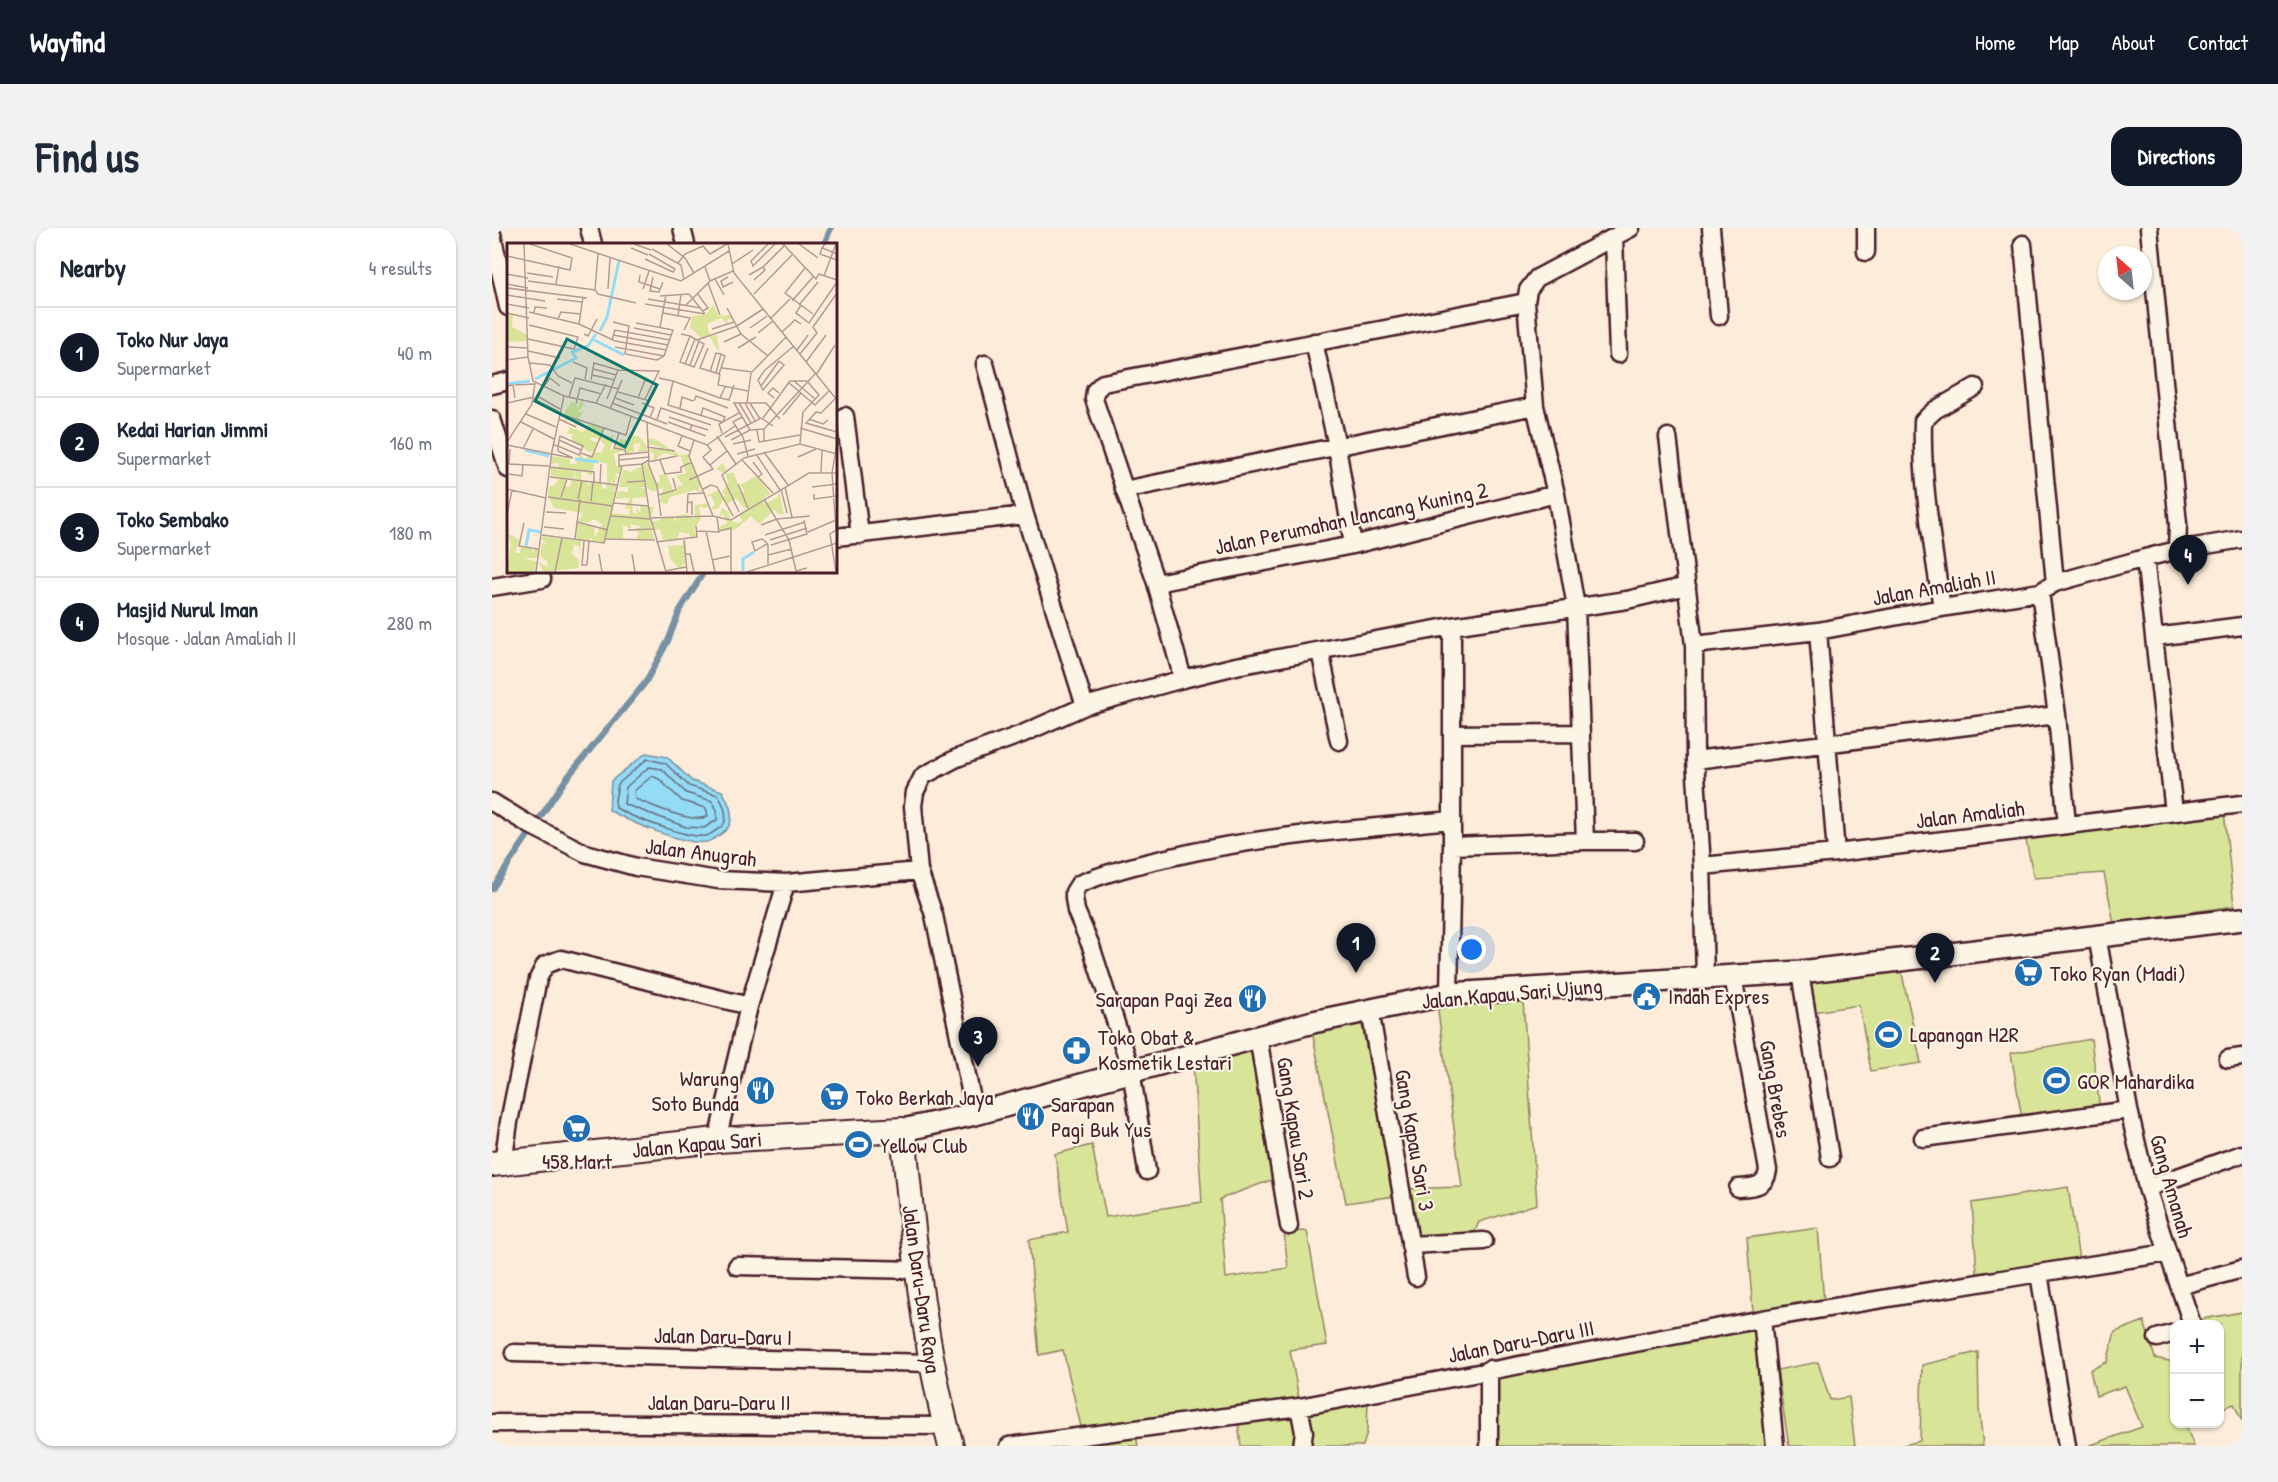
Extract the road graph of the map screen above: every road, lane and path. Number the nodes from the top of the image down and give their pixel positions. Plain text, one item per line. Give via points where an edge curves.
1 (589, 228) edge
2 (682, 228) edge
3 (1631, 228) edge
4 (1711, 228) edge
5 (1866, 228) edge
6 (2149, 228) edge
7 (492, 234) edge
8 (1614, 237) junction
9 (593, 243) edge
10 (686, 243) edge
11 (2023, 244) dead end
12 (1866, 252) dead end
13 (507, 302) edge
14 (1526, 302) junction
15 (1719, 316) dead end
16 (1314, 342) junction
17 (1618, 354) dead end
18 (985, 364) dead end
19 (507, 381) edge
20 (492, 385) edge
21 (1975, 387) dead end
22 (1535, 406) junction
23 (844, 416) dead end
24 (492, 419) edge
25 (1668, 437) dead end
26 (1338, 446) junction
27 (507, 466) edge
28 (1124, 490) junction
29 (1556, 494) junction
30 (1025, 515) junction
31 (860, 535) junction
32 (837, 537) edge
33 (2242, 539) edge
34 (1353, 544) junction
35 (2177, 550) junction
36 (2145, 558) junction
37 (542, 579) dead end
38 (1156, 583) junction
39 (2055, 583) junction
40 (1687, 586) junction
41 (492, 587) edge
42 (2040, 592) junction
43 (1576, 607) junction
44 (1942, 608) junction
45 (1452, 626) junction
46 (2242, 626) edge
47 (1818, 631) junction
48 (2155, 637) junction
49 (1694, 645) junction
50 (1320, 651) junction
51 (1183, 679) junction
52 (1085, 706) junction
53 (2056, 715) junction
54 (1580, 733) junction
55 (1452, 734) junction
56 (1338, 741) dead end
57 (1828, 744) junction
58 (1695, 760) junction
59 (492, 802) edge
60 (2242, 804) edge
61 (2174, 812) junction
62 (1452, 820) junction
63 (2067, 825) junction
64 (1585, 841) junction
65 (1635, 842) dead end
66 (1452, 846) junction
67 (1836, 852) junction
68 (1702, 866) junction
69 (919, 871) junction
70 (786, 883) junction
71 (2242, 919) edge
72 (2097, 936) junction
73 (1800, 972) junction
74 (1733, 976) junction
75 (1706, 978) junction
76 (1449, 994) junction
77 (749, 1006) junction
78 (1370, 1010) junction
79 (1258, 1036) junction
80 (1131, 1070) junction
81 (2129, 1110) junction
82 (975, 1114) junction
83 (903, 1130) junction
84 (1923, 1138) dead end
85 (717, 1140) junction
86 (2242, 1154) edge
87 (1830, 1158) dead end
88 (498, 1163) edge
89 (1147, 1171) dead end
90 (1738, 1188) dead end
91 (2147, 1188) junction
92 (1289, 1226) dead end
93 (1484, 1241) dead end
94 (1410, 1245) junction
95 (2168, 1253) junction
96 (737, 1266) dead end
97 (2242, 1269) edge
98 (918, 1270) junction
99 (2039, 1272) junction
100 (1416, 1277) dead end
101 (2179, 1286) junction
102 (1762, 1319) junction
103 (2191, 1320) edge
104 (2170, 1334) edge
105 (2157, 1338) dead end
106 (514, 1353) dead end
107 (931, 1363) junction
108 (1489, 1369) junction
109 (1299, 1407) junction
110 (492, 1423) edge
111 (948, 1436) edge
112 (1010, 1446) edge
113 (1302, 1446) edge
114 (1489, 1446) edge
115 (1775, 1446) edge
116 (2067, 1446) edge

1 - 9 street
2 - 10 street
3 - 8 street
4 - 15 street
5 - 12 street
6 - 35 street via 2178,524
7 - 13 street
8 - 14 street via 1537,278 1528,290
8 - 17 street
11 - 39 street
14 - 16 street
14 - 22 street
16 - 26 street
16 - 28 street via 1102,383 1094,399
18 - 30 street
19 - 20 street
21 - 44 street via 1923,421 1927,493
22 - 26 street
22 - 29 street
23 - 31 street
24 - 27 street
25 - 40 street
26 - 28 street
26 - 34 street
28 - 38 street
29 - 34 street, Jalan Perumahan Lancang Kuning 2
29 - 43 street
30 - 31 street
30 - 52 street
31 - 32 street
33 - 35 street, Jalan Amaliah II
34 - 38 street, Jalan Perumahan Lancang Kuning 2
35 - 36 street, Jalan Amaliah II
36 - 39 street, Jalan Amaliah II
36 - 48 street
37 - 41 street
38 - 51 street
39 - 42 street, Jalan Amaliah II
40 - 43 street
40 - 49 street
42 - 44 street, Jalan Amaliah II
42 - 53 street
43 - 45 street
43 - 54 street
44 - 47 street, Jalan Amaliah II
45 - 50 street
45 - 55 street
46 - 48 street
47 - 49 street, Jalan Amaliah II
47 - 57 street
48 - 61 street
49 - 58 street
50 - 51 street
50 - 56 street
51 - 52 street
52 - 69 street via 957,758 923,776 913,806
53 - 57 street
53 - 63 street
54 - 55 street
54 - 64 street
55 - 62 street
57 - 58 street
57 - 67 street
58 - 68 street
59 - 70 street, Jalan Anugrah via 585,853 636,867 718,880
60 - 61 street, Jalan Amaliah
61 - 63 street, Jalan Amaliah
62 - 66 street
62 - 80 street via 1219,846 1133,865 1080,884 1074,892 1076,910 1092,946
63 - 67 street, Jalan Amaliah
64 - 65 street
64 - 66 street
66 - 76 street
67 - 68 street, Jalan Amaliah
68 - 75 street
69 - 70 street, Jalan Anugrah
69 - 82 street via 934,915
70 - 77 street
71 - 72 street, Jalan Kapau Sari Ujung
72 - 73 street, Jalan Kapau Sari Ujung
72 - 81 street, Gang Amanah
73 - 74 street, Jalan Kapau Sari Ujung
73 - 87 street
74 - 75 street, Jalan Kapau Sari Ujung
74 - 90 street, Gang Brebes via 1768,1170 1759,1186
75 - 76 street, Jalan Kapau Sari Ujung
76 - 78 street, Jalan Kapau Sari Ujung
77 - 85 street
77 - 88 street via 561,959 545,965 538,979
78 - 79 street, Jalan Kapau Sari Ujung
78 - 94 street, Gang Kapau Sari 3
79 - 80 street, Jalan Kapau Sari Ujung
79 - 92 street, Gang Kapau Sari 2
80 - 82 street, Jalan Kapau Sari Ujung
80 - 89 street
81 - 84 street
81 - 91 street, Gang Amanah
82 - 83 street, Jalan Kapau Sari Ujung
83 - 85 main road, Jalan Kapau Sari
83 - 98 main road, Jalan Daru-Daru Raya
85 - 88 main road, Jalan Kapau Sari
86 - 91 street
91 - 95 street, Gang Amanah
93 - 94 street
94 - 100 street, Gang Kapau Sari 3
95 - 99 street, Gang Amanah
95 - 101 street
96 - 98 street
97 - 101 street
98 - 107 main road, Jalan Daru-Daru Raya
99 - 102 street, Jalan Daru-Daru III
99 - 116 street
101 - 103 street
102 - 108 street, Jalan Daru-Daru III
102 - 115 street
104 - 105 street
106 - 107 street, Jalan Daru-Daru I
107 - 111 main road, Jalan Daru-Daru Raya
108 - 109 street, Jalan Daru-Daru III
108 - 114 street
109 - 112 street, Jalan Daru-Daru III
109 - 113 street via 1304,1432
110 - 111 street, Jalan Daru-Daru II

